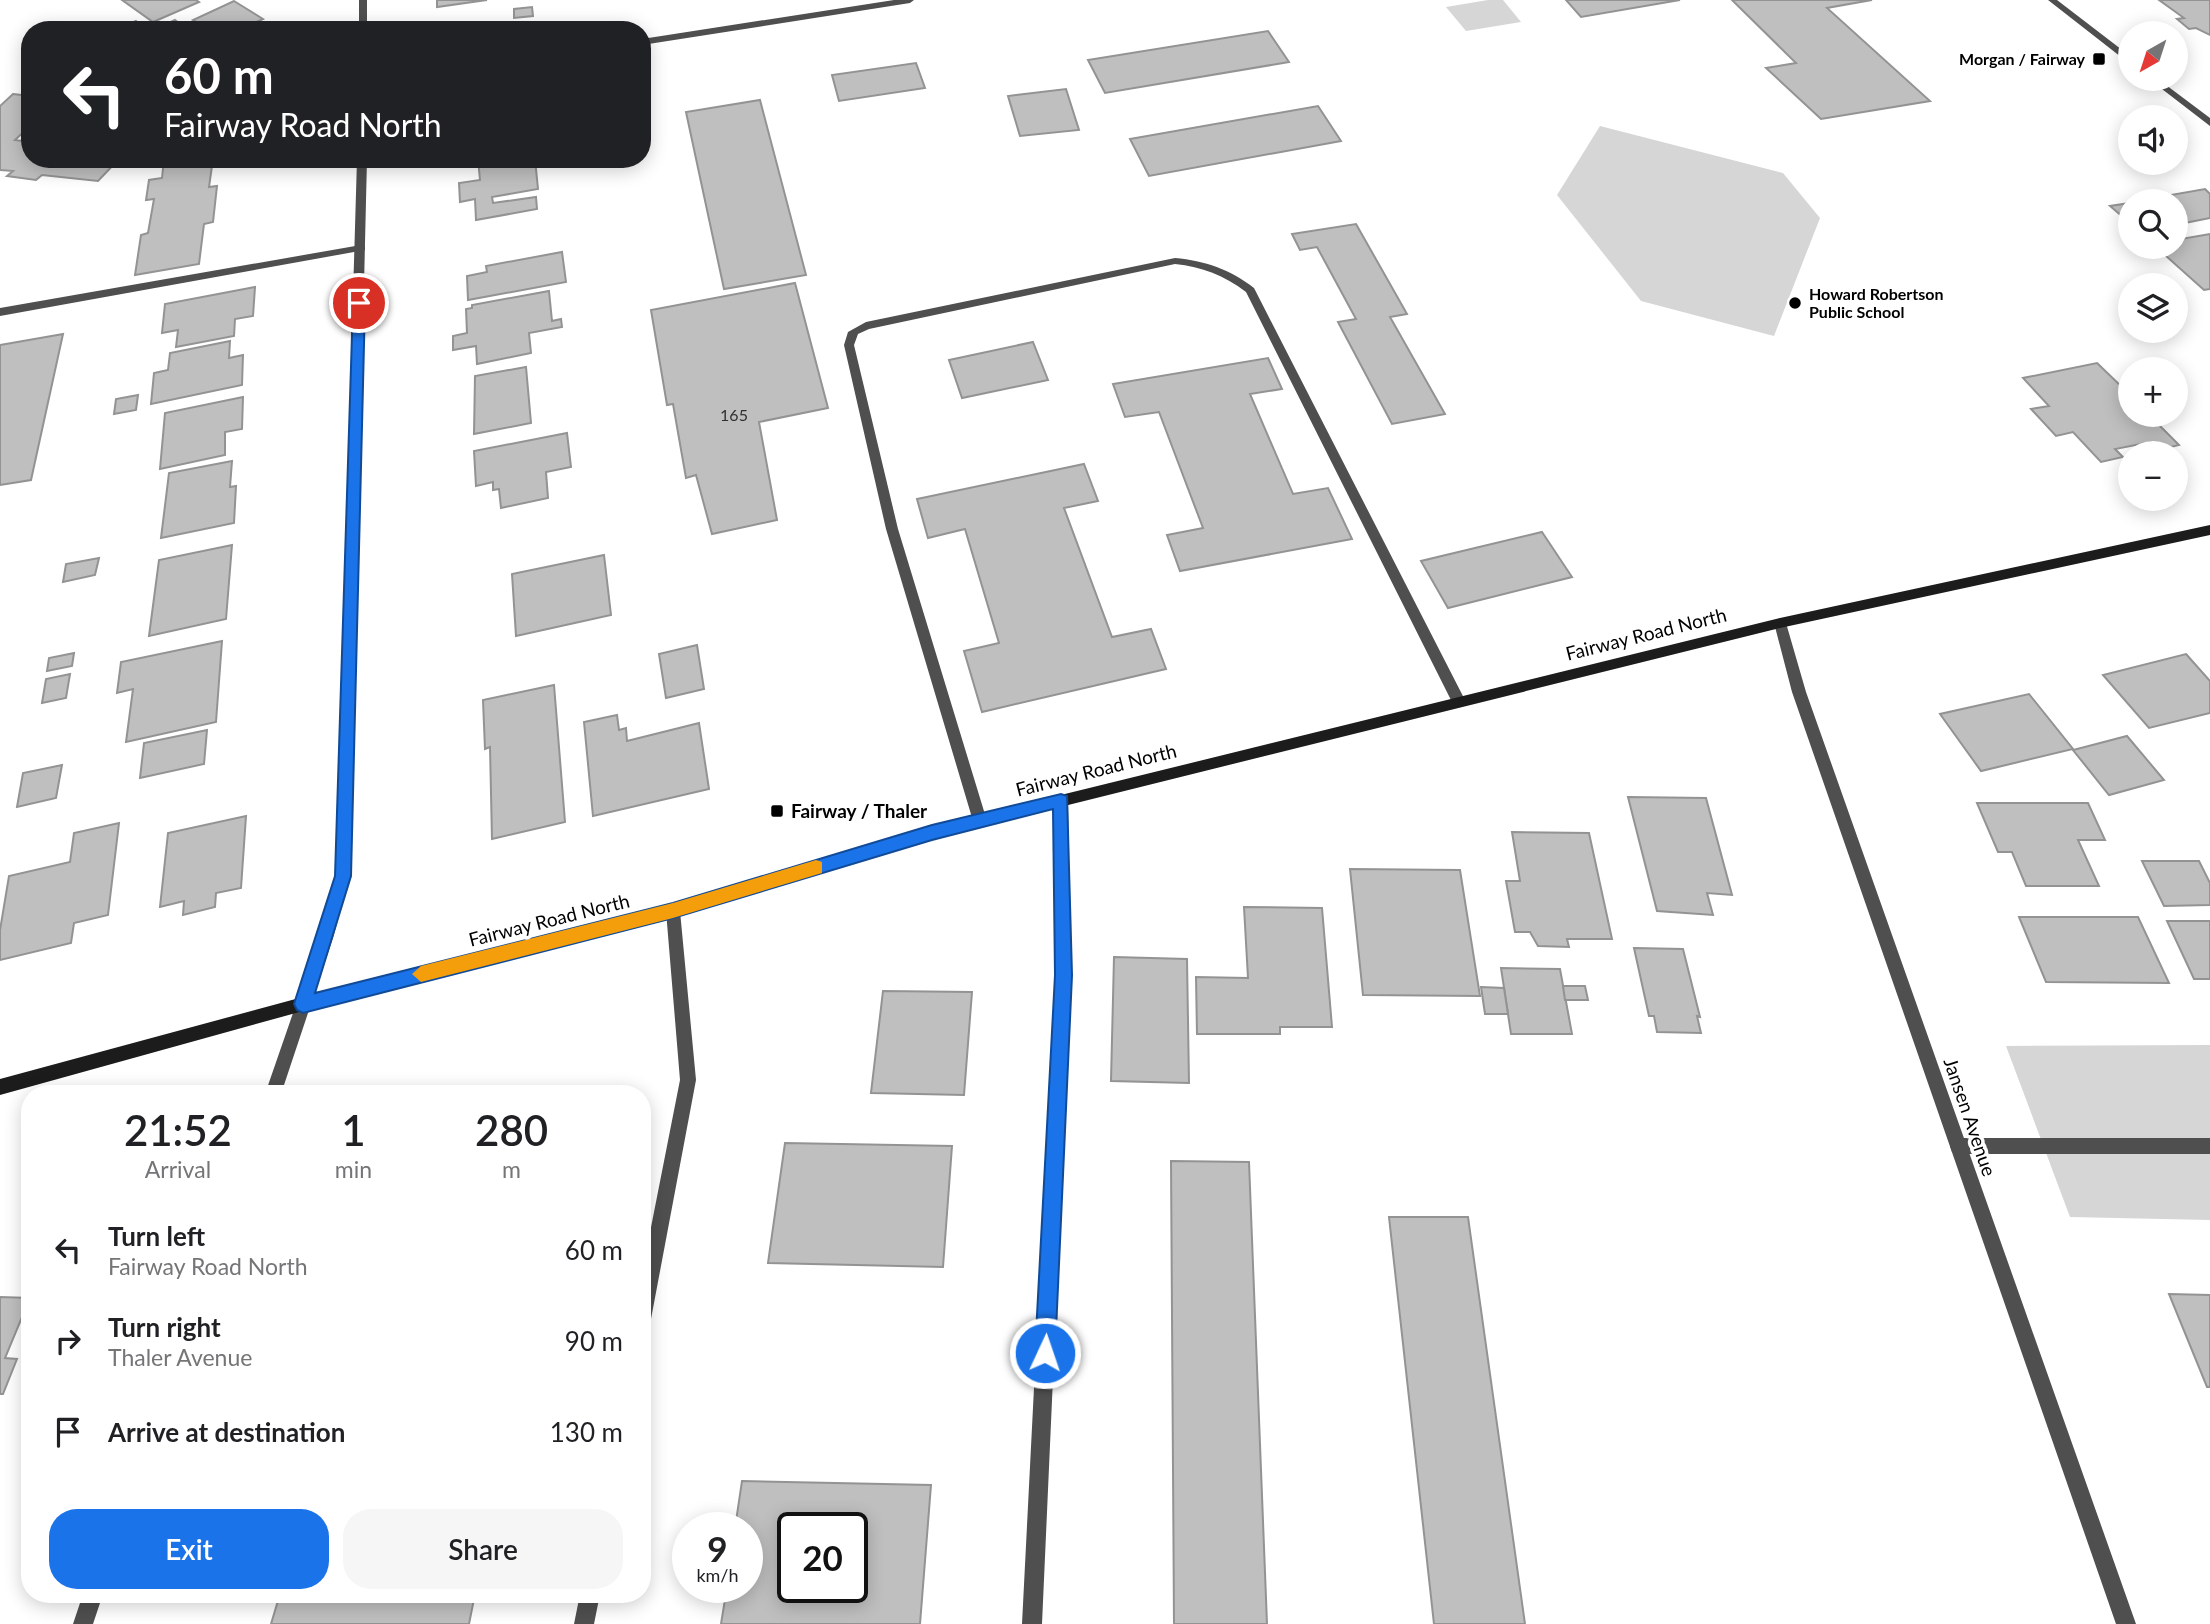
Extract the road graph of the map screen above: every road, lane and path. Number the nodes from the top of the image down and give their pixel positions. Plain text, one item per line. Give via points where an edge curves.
1 (363, 0) edge
2 (910, 0) edge
3 (2052, 0) edge
4 (363, 21) edge
5 (651, 41) edge
6 (2118, 52) edge
7 (2169, 91) edge
8 (2210, 123) edge
9 (362, 168) edge
10 (361, 248) junction
11 (0, 312) edge
12 (2210, 530) edge
13 (1780, 623) junction
14 (1459, 702) junction
15 (1061, 801) junction
16 (980, 821) junction
17 (673, 911) junction
18 (303, 1004) junction
19 (276, 1085) edge
20 (0, 1087) edge
21 (1958, 1146) junction
22 (2210, 1146) edge
23 (651, 1272) edge
24 (90, 1603) edge
25 (588, 1603) edge
26 (83, 1624) edge
27 (584, 1624) edge
28 (1032, 1624) edge
29 (2126, 1624) edge

1 - 4 street
2 - 5 street
3 - 6 street
7 - 8 street
9 - 10 street
10 - 11 street
10 - 18 street via 343,876
12 - 13 main road, Fairway Road North
13 - 14 main road, Fairway Road North
13 - 21 street, Jansen Avenue via 1799,692
14 - 15 main road, Fairway Road North
14 - 16 street via 1250,290 1233,276 1205,264 1175,261 866,326 853,332 849,345 892,529
15 - 16 main road, Fairway Road North
15 - 28 street via 1063,975
16 - 17 main road, Fairway Road North
17 - 18 main road, Fairway Road North
17 - 23 street via 688,1080
18 - 19 street
18 - 20 main road, Fairway Road North
21 - 22 street
21 - 29 street, Jansen Avenue
24 - 26 street
25 - 27 street

